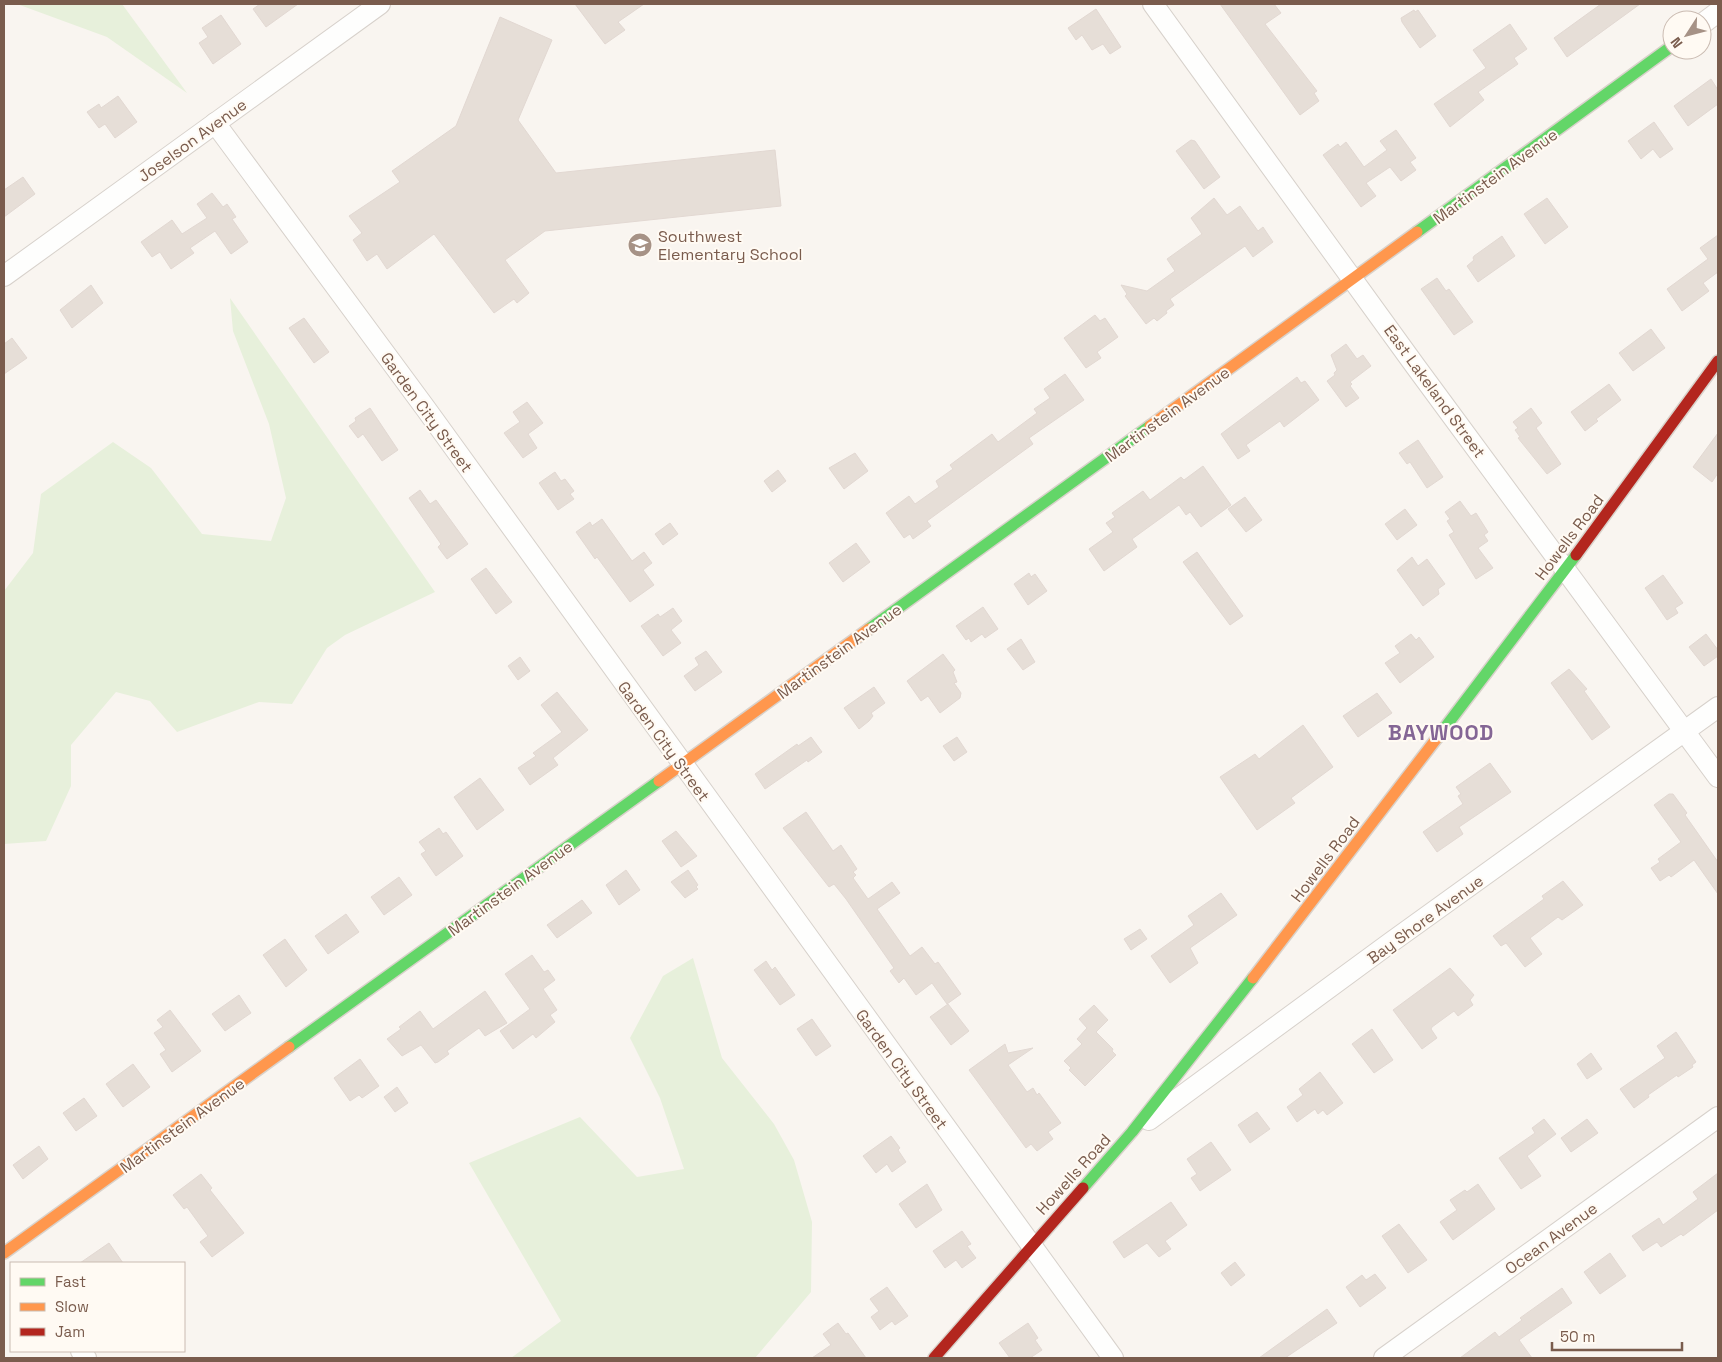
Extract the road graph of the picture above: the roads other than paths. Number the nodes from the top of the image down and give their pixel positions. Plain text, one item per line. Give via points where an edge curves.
1 (380, 4) edge
2 (1153, 4) edge
3 (1662, 53) edge
4 (215, 123) junction
5 (4, 276) edge
6 (1354, 279) junction
7 (1718, 361) edge
8 (1566, 568) junction
9 (1718, 707) edge
10 (1685, 731) junction
11 (681, 765) junction
12 (1718, 777) edge
13 (1718, 1117) edge
14 (1132, 1132) junction
15 (1030, 1246) junction
16 (8, 1253) edge
17 (934, 1358) edge
18 (1112, 1358) edge
19 (1384, 1358) edge

1 - 4 street, Joselson Avenue
2 - 6 street, East Lakeland Street
3 - 6 street, Martinstein Avenue
4 - 5 street, Joselson Avenue
4 - 11 street, Garden City Street via 426,409
6 - 8 street, East Lakeland Street
6 - 11 street, Martinstein Avenue
7 - 8 street, Howells Road
8 - 10 street, East Lakeland Street
8 - 14 street, Howells Road via 1315,899
9 - 10 street, Bay Shore Avenue
10 - 12 street, East Lakeland Street
10 - 14 street, Bay Shore Avenue
11 - 15 street, Garden City Street
11 - 16 street, Martinstein Avenue
13 - 19 street, Ocean Avenue
14 - 15 street, Howells Road
15 - 17 street, Howells Road
15 - 18 street, Garden City Street

